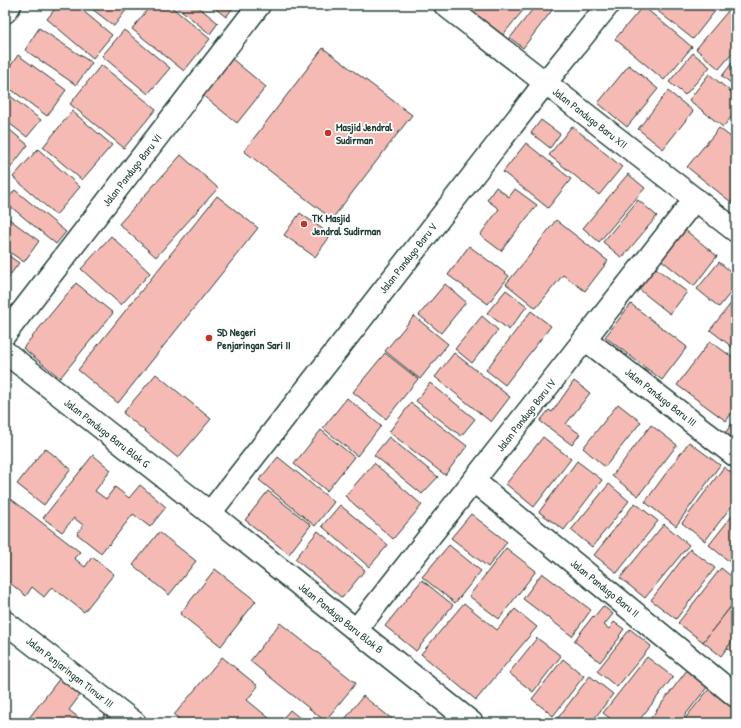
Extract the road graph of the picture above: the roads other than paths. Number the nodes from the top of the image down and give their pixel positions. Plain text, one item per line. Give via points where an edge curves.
1 (10, 5) edge
2 (259, 5) edge
3 (445, 5) edge
4 (608, 5) edge
5 (5, 12) edge
6 (545, 83) junction
7 (695, 199) junction
8 (736, 231) edge
9 (5, 334) edge
10 (585, 339) junction
11 (5, 352) edge
12 (736, 456) edge
13 (474, 481) junction
14 (210, 513) junction
15 (5, 622) edge
16 (356, 630) junction
17 (736, 696) edge
18 (134, 723) edge
19 (472, 723) edge

1 - 5 street
2 - 9 street, Jalan Pandugo Baru VI
3 - 6 street, Jalan Pandugo Baru XII
4 - 6 street, Jalan Pandugo Baru V
6 - 7 street, Jalan Pandugo Baru XII
6 - 14 street, Jalan Pandugo Baru V
7 - 8 street, Jalan Pandugo Baru XII
7 - 10 street, Jalan Pandugo Baru IV
10 - 12 street, Jalan Pandugo Baru III
10 - 13 street, Jalan Pandugo Baru IV
11 - 14 street, Jalan Pandugo Baru Blok G
13 - 16 street, Jalan Pandugo Baru IV
13 - 17 street, Jalan Pandugo Baru II
14 - 16 street, Jalan Pandugo Baru Blok B
15 - 18 street, Jalan Penjaringan Timur III
16 - 19 street, Jalan Pandugo Baru Blok B

